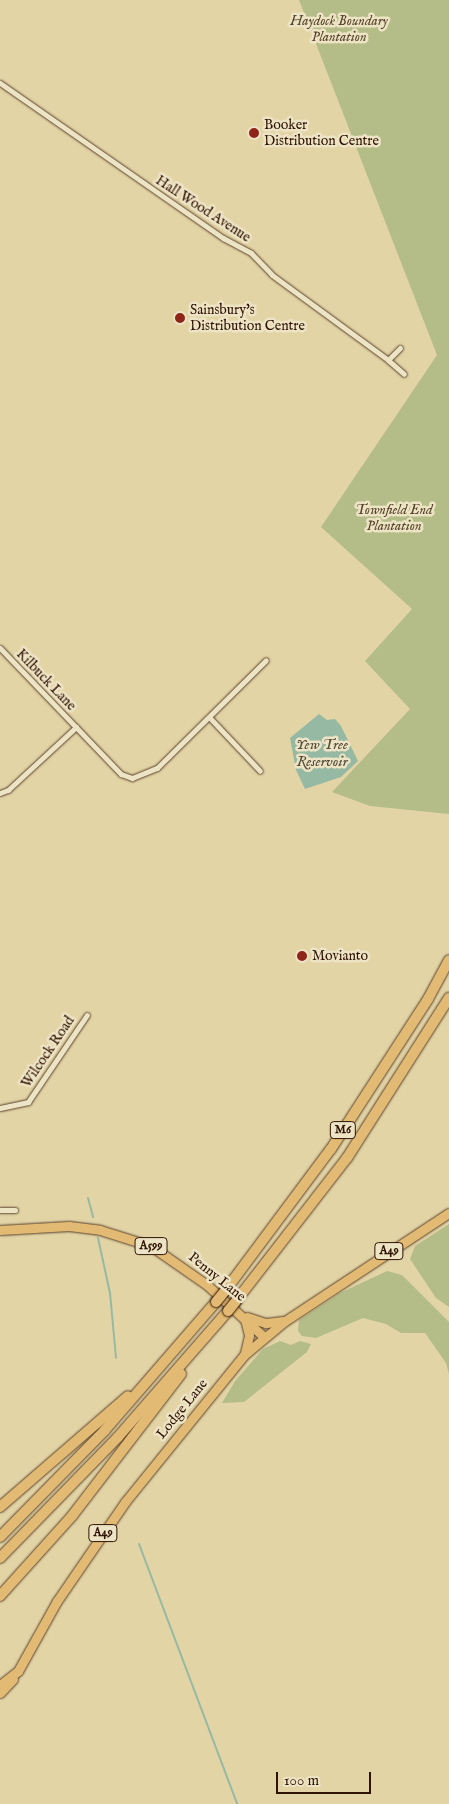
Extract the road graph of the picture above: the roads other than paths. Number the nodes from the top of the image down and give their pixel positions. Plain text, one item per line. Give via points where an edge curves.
1 (0, 83) edge
2 (400, 348) dead end
3 (388, 360) junction
4 (404, 374) dead end
5 (0, 648) edge
6 (266, 660) dead end
7 (209, 717) junction
8 (76, 727) junction
9 (260, 771) dead end
10 (0, 793) edge
11 (449, 960) edge
12 (449, 998) edge
13 (87, 1016) dead end
14 (0, 1108) edge
15 (3, 1210) edge
16 (15, 1210) dead end
17 (449, 1213) edge
18 (7, 1217) dead end
19 (0, 1230) edge
20 (242, 1315) junction
21 (285, 1321) junction
22 (207, 1336) junction
23 (264, 1337) junction
24 (244, 1355) junction
25 (151, 1375) junction
26 (0, 1507) edge
27 (0, 1537) edge
28 (0, 1558) edge
29 (0, 1596) edge
30 (18, 1671) junction
31 (0, 1685) edge
32 (0, 1693) edge

1 - 3 street, Hall Wood Avenue via 223,238 251,253 272,275
2 - 3 street
3 - 4 street, Hall Wood Avenue
5 - 8 street, Kilbuck Lane
6 - 7 street, Kilbuck Lane
7 - 8 street, Kilbuck Lane via 157,768 132,778 121,774
7 - 9 street
8 - 10 street, Kilbuck Lane via 8,790
11 - 25 highway, M6, bridge via 428,999 331,1149 225,1291
12 - 22 highway, M6, bridge via 347,1158
13 - 14 street, Wilcock Road via 28,1102
15 - 16 street
15 - 18 street
17 - 21 main road, Lodge Lane / A49
19 - 20 main road, Penny Lane / A599 via 69,1226 127,1236 176,1262
20 - 21 main road, A599 via 260,1322
20 - 23 main road, Penny Lane / A599
20 - 24 main road via 249,1330
21 - 23 main road, Lodge Lane / A49
22 - 28 highway, M6 via 86,1472
22 - 29 highway via 124,1451
23 - 24 main road, Lodge Lane / A49
24 - 30 main road, Lodge Lane / A49 via 125,1502 57,1602
25 - 26 highway
25 - 27 highway, M6 via 105,1430
30 - 31 main road, Lodge Lane / A49
30 - 32 main road

